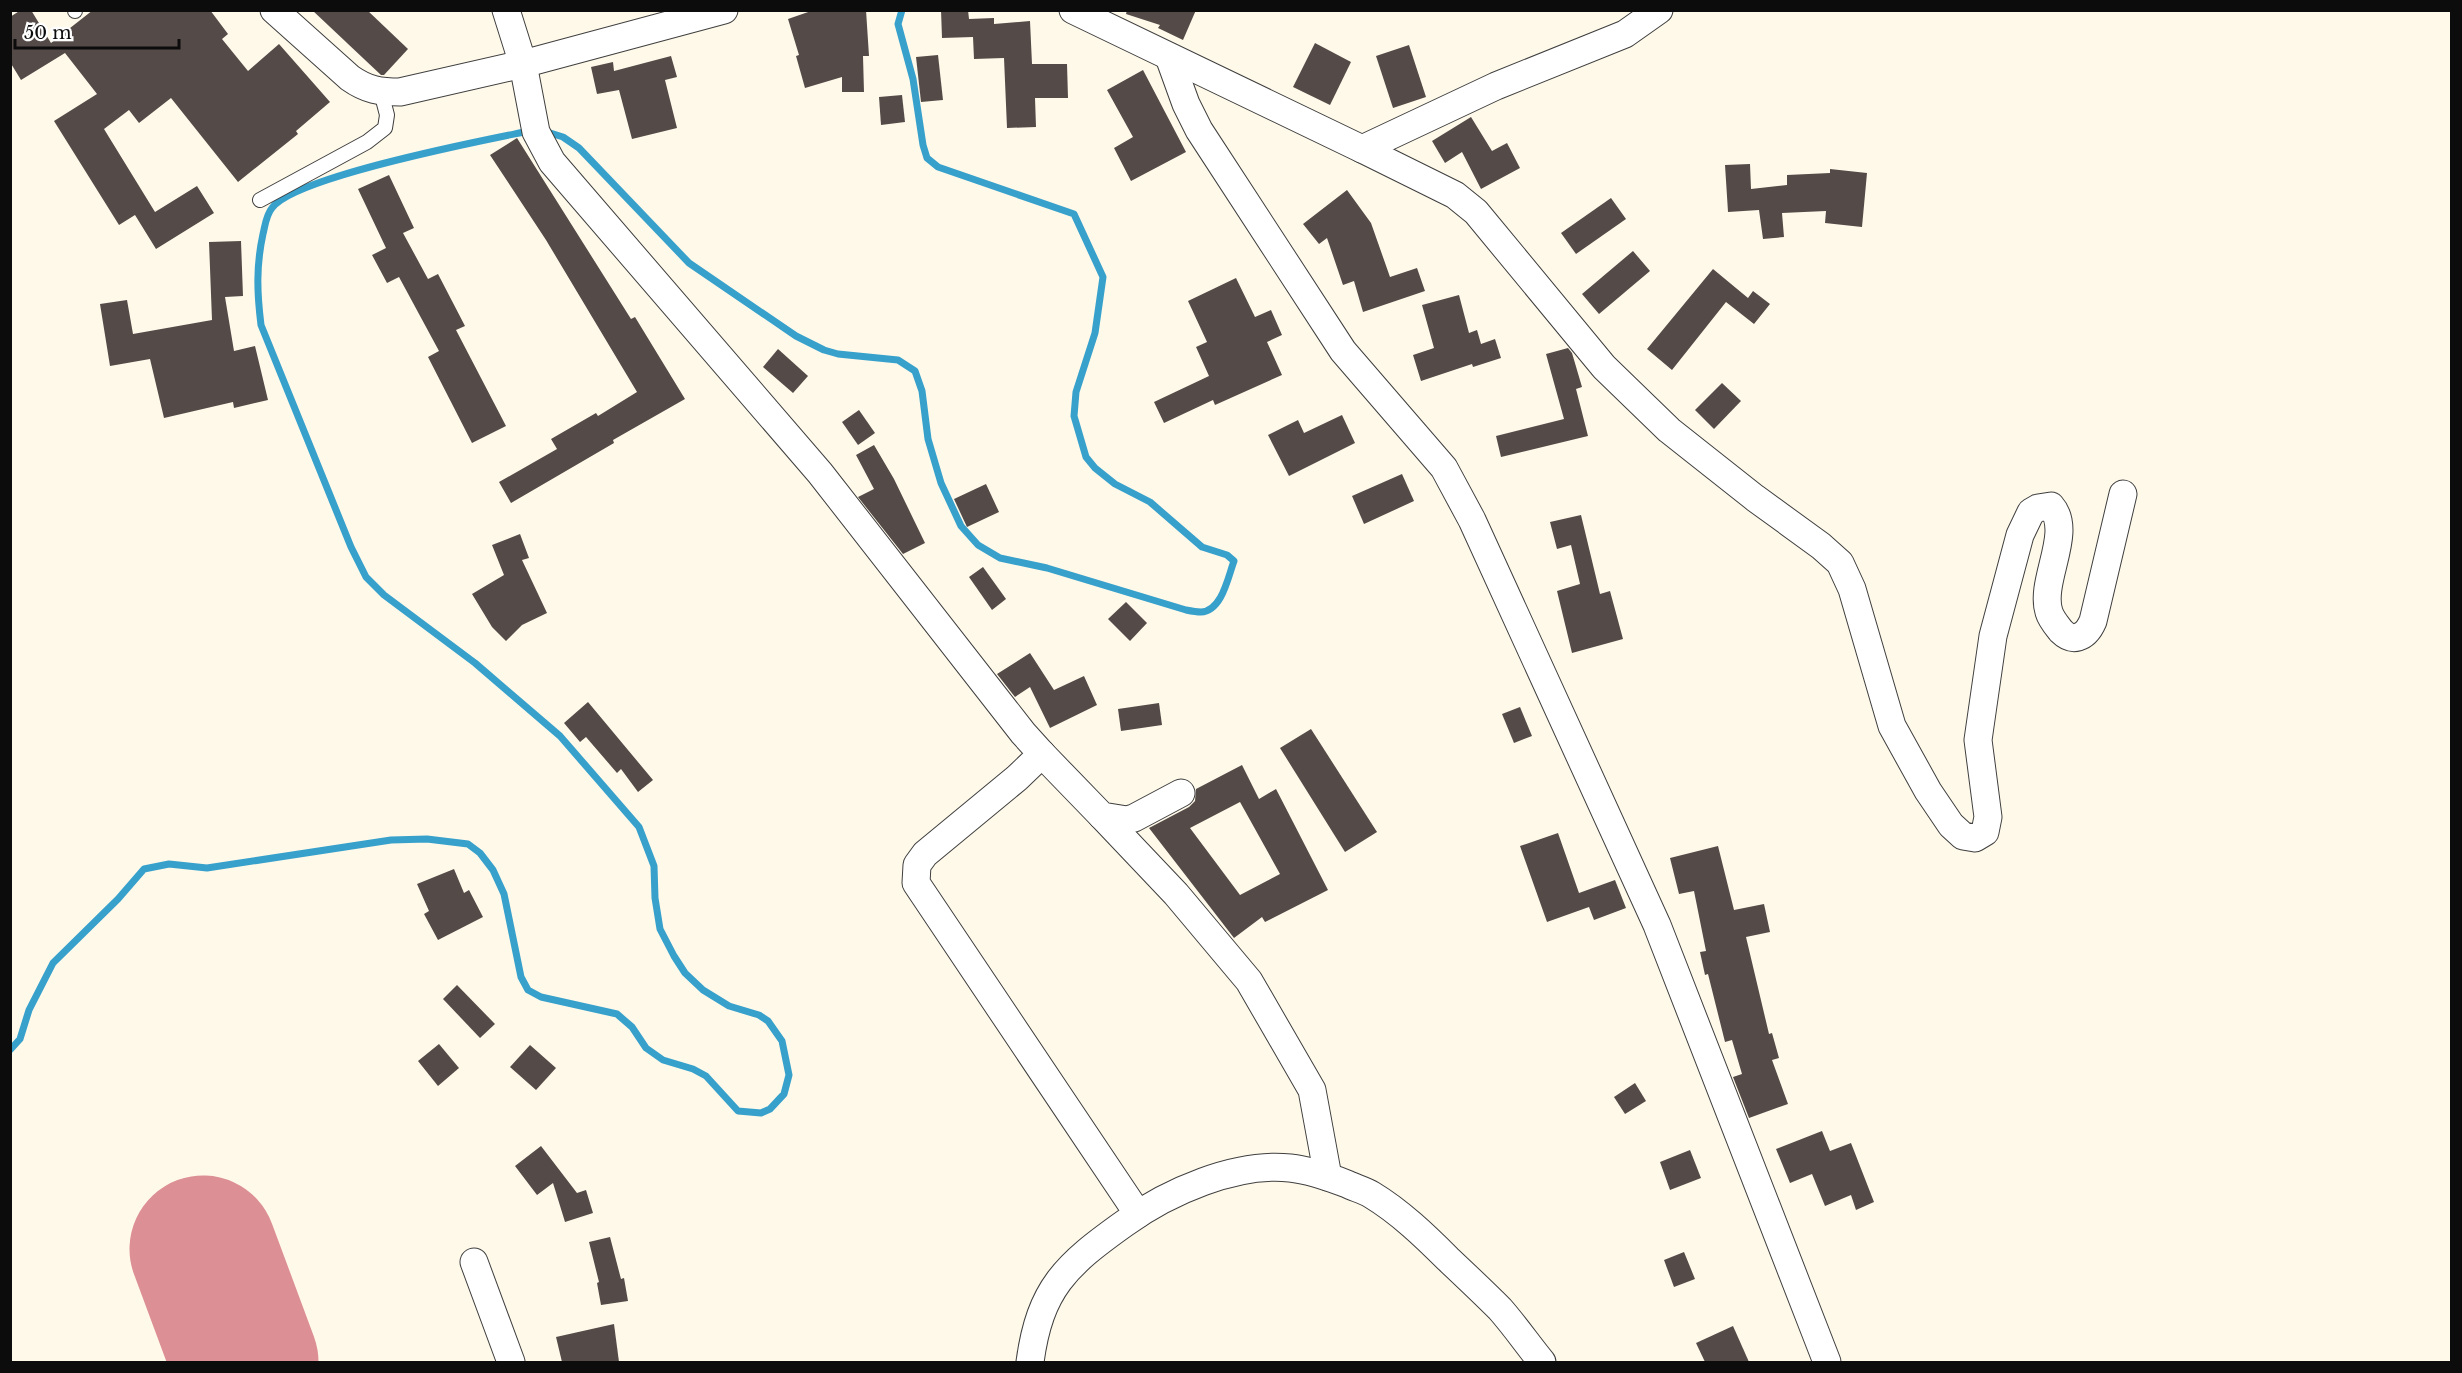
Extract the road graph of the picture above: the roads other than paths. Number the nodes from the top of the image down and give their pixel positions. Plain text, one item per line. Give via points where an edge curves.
1 (274, 10) edge
2 (506, 10) edge
3 (724, 10) edge
4 (1073, 10) edge
5 (1659, 10) edge
6 (1169, 57) junction
7 (523, 64) junction
8 (381, 92) junction
9 (1362, 149) junction
10 (260, 200) dead end
11 (2123, 494) dead end
12 (1042, 753) junction
13 (1180, 793) dead end
14 (1102, 816) junction
15 (1328, 1177) junction
16 (1138, 1214) junction
17 (474, 1262) dead end
18 (511, 1362) edge
19 (1030, 1362) edge
20 (1542, 1362) edge
21 (1827, 1362) edge

1 - 8 street via 350,78 364,88
2 - 7 street
3 - 7 street
4 - 6 street
5 - 9 street via 1625,34 1496,86
6 - 9 street
6 - 21 street via 1199,130 1323,321 1343,351 1444,468 1472,520 1657,926
7 - 8 street via 400,92
7 - 12 street via 536,132 552,162 820,473
8 - 10 lane via 387,115 385,128 367,142
9 - 11 street via 1455,195 1476,212 1604,367 1669,430 1840,563 1852,589 1892,726 1928,791 1963,836 1975,838 1985,832 1988,817 1978,740 1993,636 2020,535 2031,512 2051,506 2057,512 2057,549 2048,611 2065,635 2081,637 2093,621
12 - 14 street
12 - 16 street via 925,854 917,865 916,883
13 - 14 street via 1134,818
14 - 15 street via 1176,894 1249,981 1312,1090
15 - 16 street via 1290,1168 1227,1174
15 - 20 street via 1371,1194 1422,1233 1501,1311
16 - 19 street via 1083,1253 1056,1283 1042,1308
17 - 18 street

